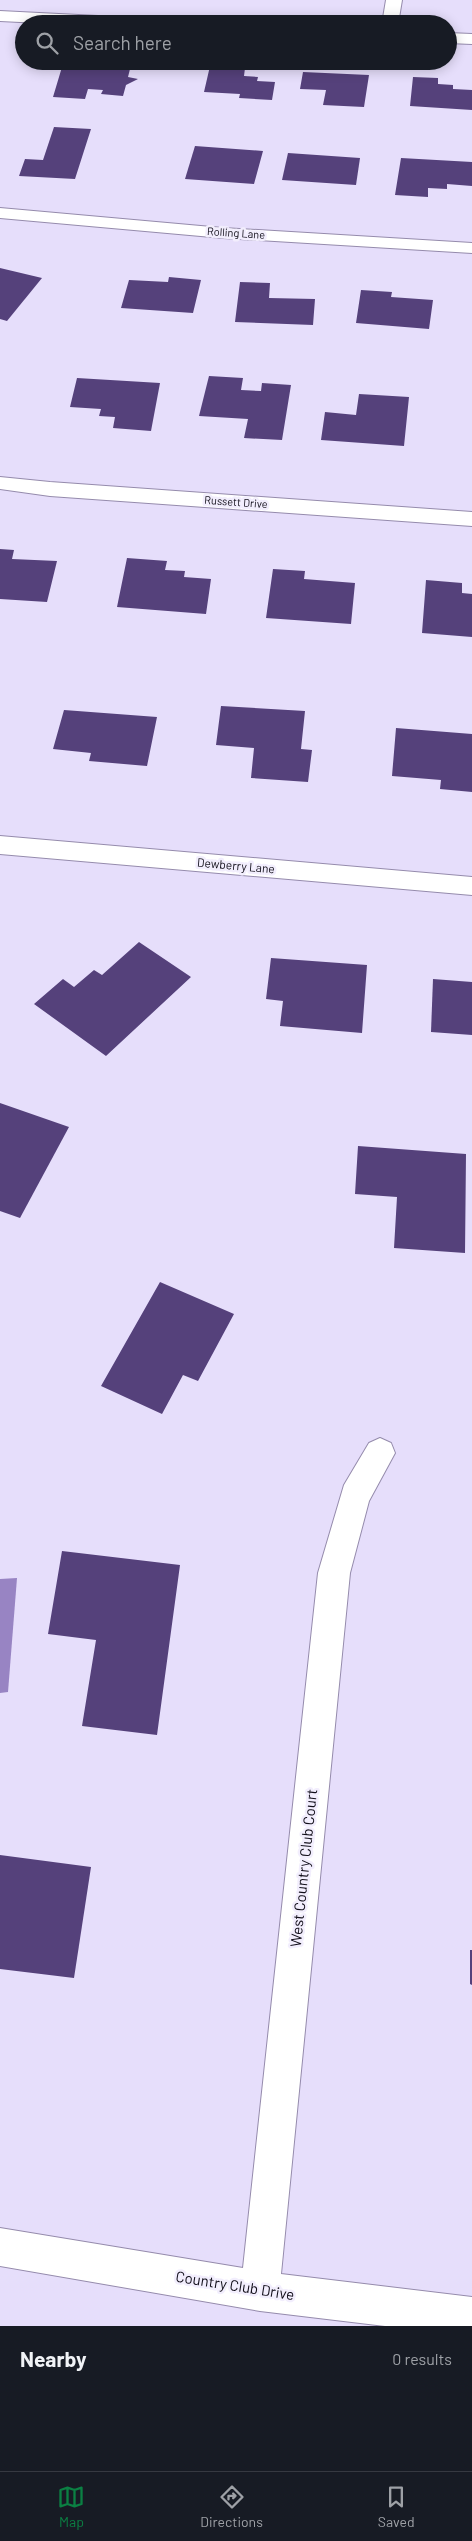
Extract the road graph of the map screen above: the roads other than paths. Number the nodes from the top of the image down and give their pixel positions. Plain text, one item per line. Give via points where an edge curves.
1 (8, 0) edge
2 (394, 0) edge
3 (392, 15) edge
4 (1, 18) edge
5 (15, 19) edge
6 (457, 38) edge
7 (472, 39) edge
8 (0, 213) edge
9 (472, 248) edge
10 (0, 483) edge
11 (472, 519) edge
12 (0, 845) edge
13 (472, 886) edge
14 (380, 1453) dead end
15 (0, 2248) edge
16 (260, 2291) junction
17 (472, 2317) edge

1 - 4 street
2 - 3 street
4 - 5 street
6 - 7 street
8 - 9 street, Rolling Lane via 223,233
10 - 11 street, Russett Drive
12 - 13 street, Dewberry Lane
14 - 16 street, West Country Club Court via 355,1496 334,1573
15 - 16 street, Country Club Drive
16 - 17 street, Country Club Drive

